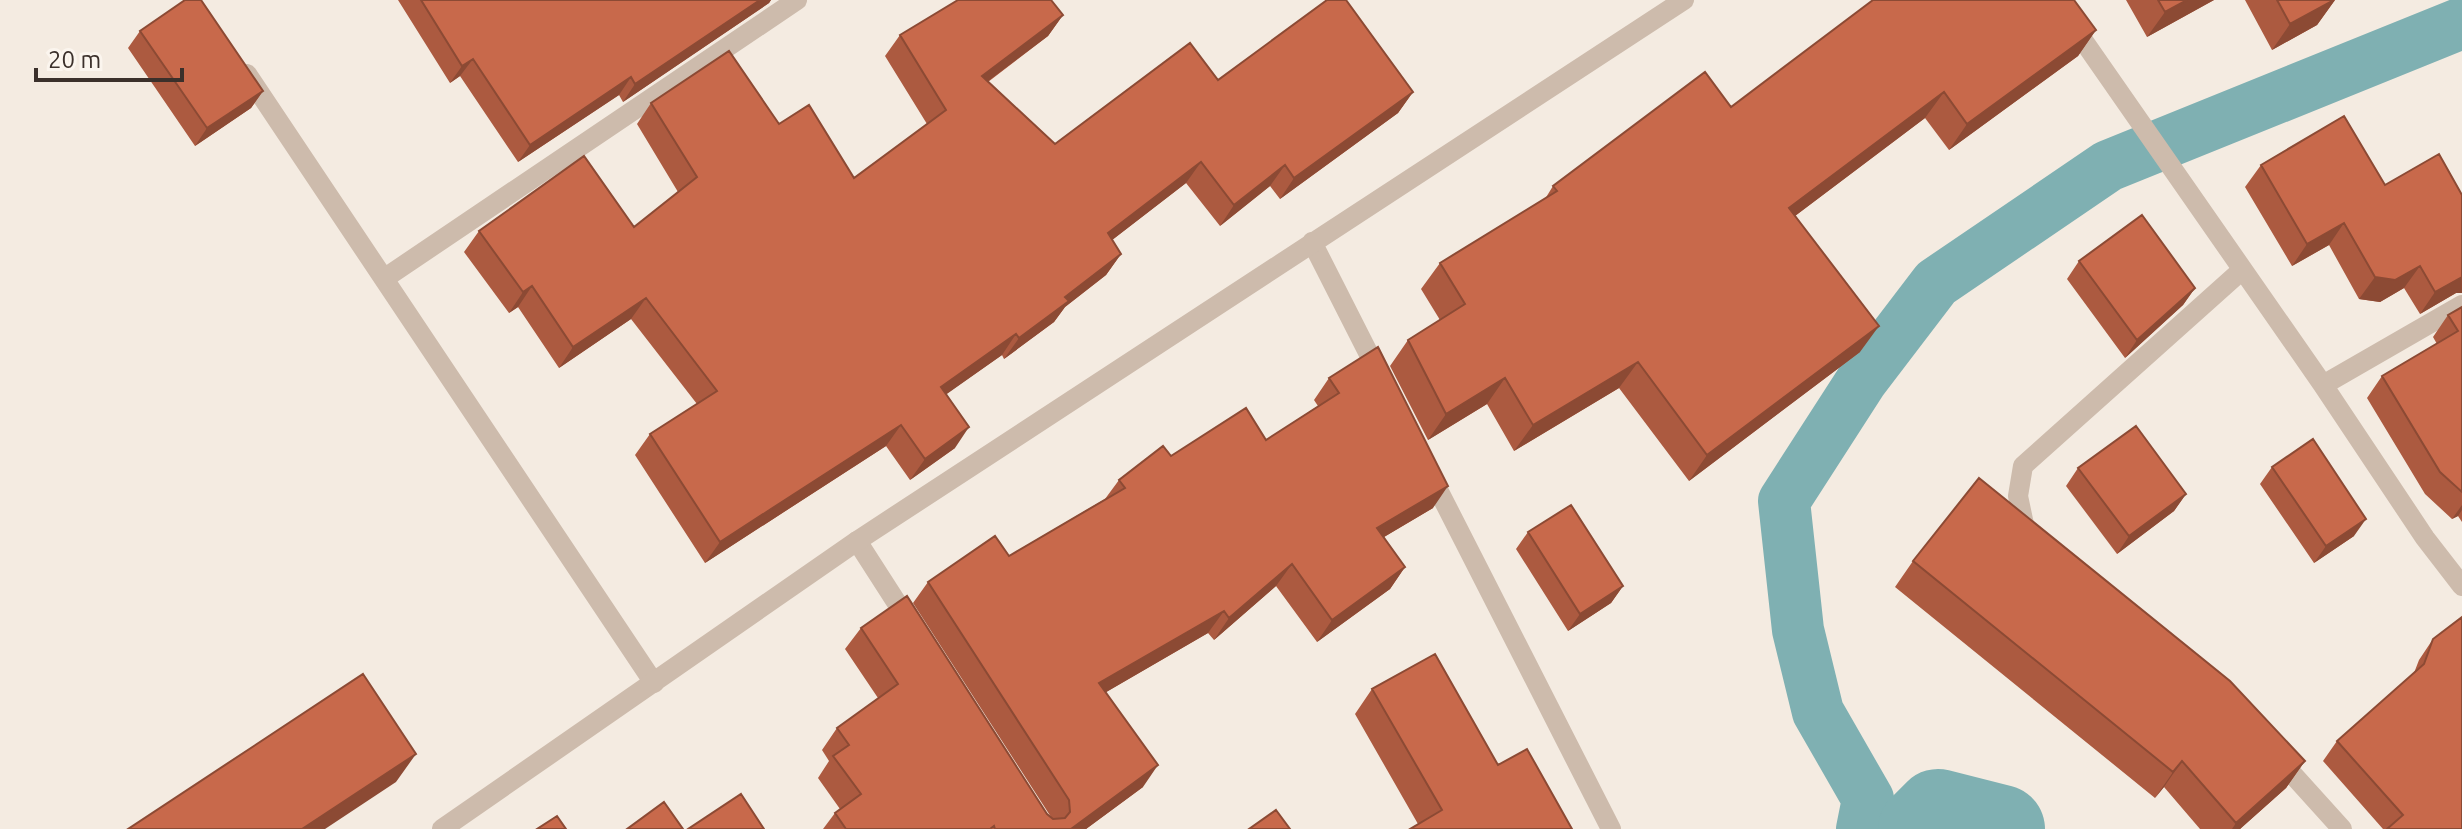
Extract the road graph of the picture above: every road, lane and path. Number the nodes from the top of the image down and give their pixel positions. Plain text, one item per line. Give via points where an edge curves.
1 (797, 0) edge
2 (1684, 0) edge
3 (2055, 0) edge
4 (233, 53) edge
5 (1312, 242) junction
6 (2242, 270) junction
7 (385, 278) junction
8 (2462, 305) edge
9 (2323, 385) junction
10 (1390, 396) edge
11 (1419, 451) edge
12 (857, 541) junction
13 (2038, 545) edge
14 (2462, 586) edge
15 (925, 645) edge
16 (654, 683) junction
17 (2261, 740) edge
18 (442, 829) edge
19 (1611, 829) edge
20 (2342, 829) edge

1 - 7 street
2 - 5 street
3 - 6 street
4 - 7 street
5 - 10 street
5 - 12 street
6 - 9 street
6 - 13 street via 2023,466 2018,496 2026,534
7 - 16 street
8 - 9 street
9 - 14 street
11 - 19 street
12 - 15 street
12 - 16 street
16 - 18 street
17 - 20 street

